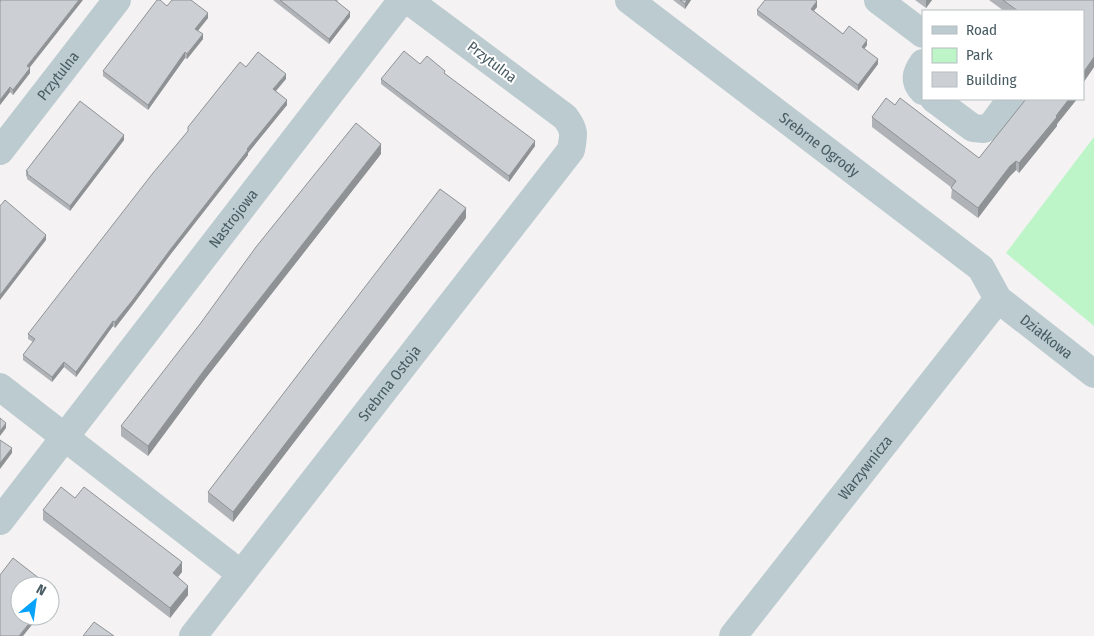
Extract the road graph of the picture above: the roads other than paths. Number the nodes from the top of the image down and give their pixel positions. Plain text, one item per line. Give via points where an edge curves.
1 (117, 0) edge
2 (402, 0) edge
3 (408, 0) edge
4 (628, 0) edge
5 (878, 0) edge
6 (922, 33) edge
7 (922, 64) edge
8 (922, 89) edge
9 (935, 100) edge
10 (1010, 100) edge
11 (573, 127) joint
12 (0, 151) edge
13 (998, 300) junction
14 (1094, 374) edge
15 (0, 387) edge
16 (65, 436) junction
17 (0, 521) edge
18 (241, 574) junction
19 (193, 636) edge
20 (734, 636) edge

1 - 12 street, Przytulna
2 - 16 street, Nastrojowa
3 - 11 street, Przytulna via 566,117
4 - 13 street, Srebrne Ogrody via 981,268
5 - 6 street
7 - 8 street via 916,80
9 - 10 street via 973,128 984,129 992,125
11 - 18 street, Srebrna Ostoja via 570,150
13 - 14 street, Działkowa
13 - 20 street, Warzywnicza
15 - 16 street
16 - 17 street, Nastrojowa
16 - 18 street
18 - 19 street, Srebrna Ostoja

